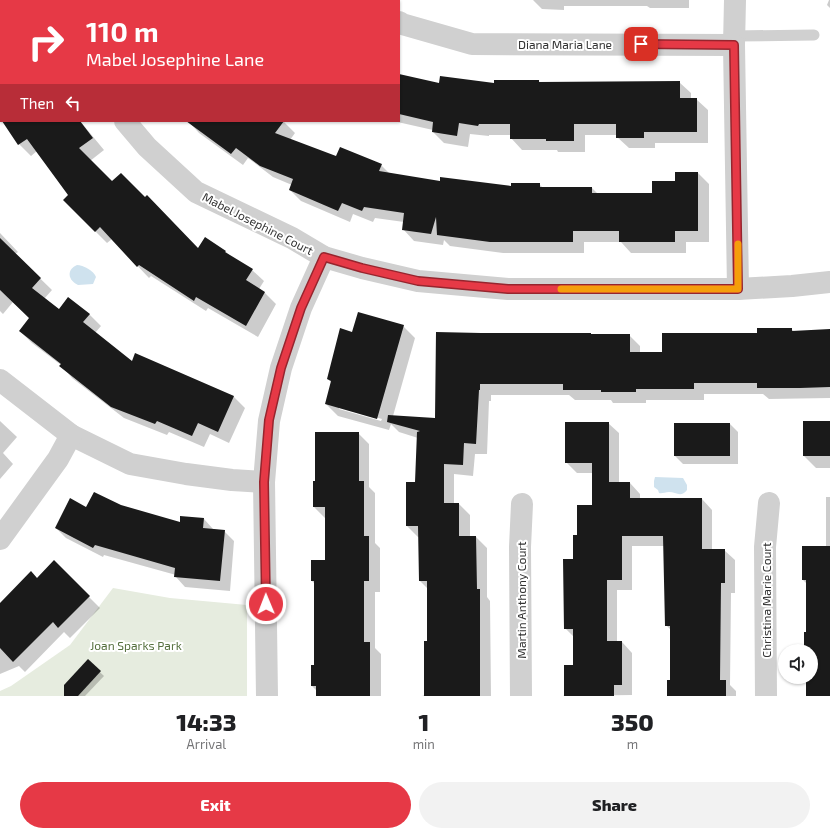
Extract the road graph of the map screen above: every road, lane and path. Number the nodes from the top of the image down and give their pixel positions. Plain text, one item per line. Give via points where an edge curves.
1 (735, 0) edge
2 (400, 23) edge
3 (814, 35) dead end
4 (734, 40) junction
5 (126, 122) edge
6 (324, 257) junction
7 (830, 282) edge
8 (738, 289) junction
9 (0, 380) edge
10 (71, 435) junction
11 (264, 482) junction
12 (769, 503) dead end
13 (522, 504) dead end
14 (0, 539) edge
15 (267, 696) edge
16 (521, 696) edge
17 (766, 696) edge

1 - 4 street
2 - 4 street, Diana Maria Lane via 472,44
3 - 4 lane
4 - 8 street
5 - 6 street, Mabel Josephine Court via 147,147 196,192 292,238
6 - 8 street, Mabel Josephine Court via 418,281 508,289
6 - 11 street via 301,308 281,368 269,420
7 - 8 street, Mabel Josephine Court
9 - 10 street
10 - 11 street via 130,464 186,474
10 - 14 street via 58,459
11 - 15 street
12 - 17 street, Christina Marie Court via 765,547
13 - 16 street, Martin Anthony Court

